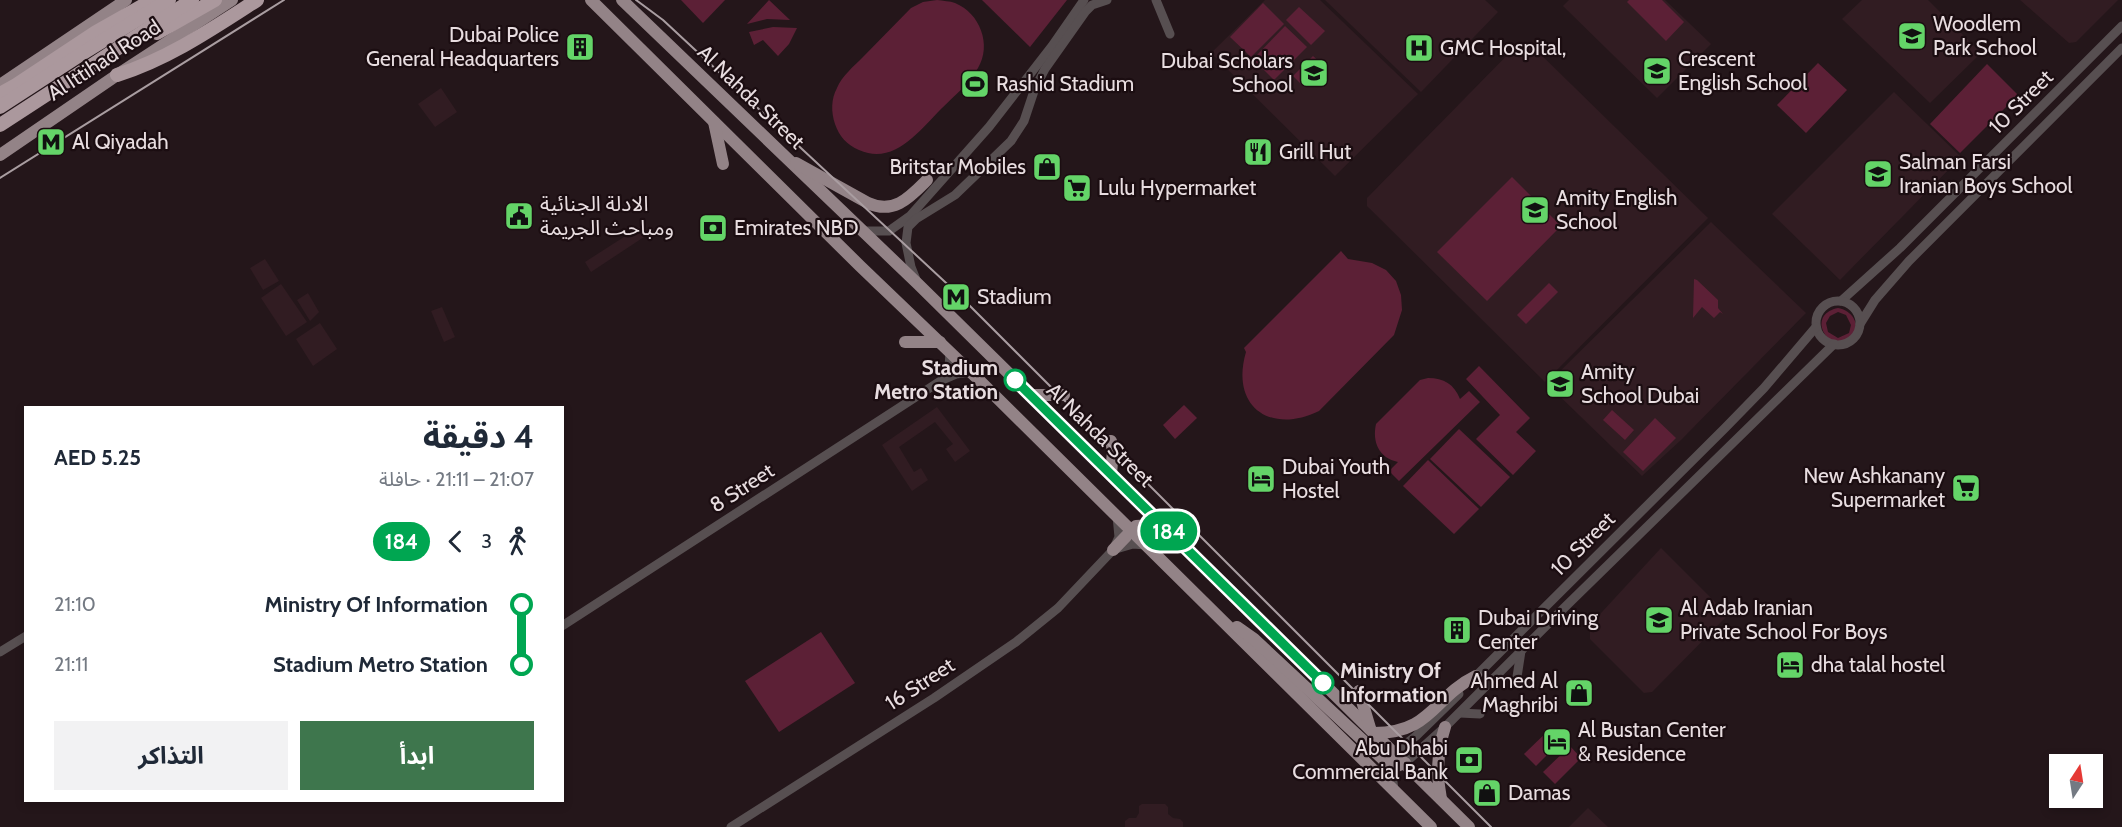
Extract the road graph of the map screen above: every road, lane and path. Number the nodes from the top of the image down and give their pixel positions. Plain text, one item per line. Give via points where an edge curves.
1 (126, 0) edge
2 (153, 0) edge
3 (169, 0) edge
4 (192, 0) edge
5 (215, 0) edge
6 (232, 0) edge
7 (257, 0) edge
8 (591, 0) edge
9 (622, 0) edge
10 (1084, 0) edge
11 (1107, 0) edge
12 (1155, 0) edge
13 (2122, 26) edge
14 (1170, 34) dead end
15 (122, 47) junction
16 (2122, 48) edge
17 (117, 75) junction
18 (0, 85) edge
19 (0, 94) edge
20 (0, 107) edge
21 (713, 121) junction
22 (0, 125) edge
23 (0, 155) edge
24 (789, 160) junction
25 (723, 164) dead end
26 (927, 180) dead end
27 (863, 231) junction
28 (918, 284) junction
29 (1841, 301) junction
30 (1860, 324) junction
31 (1816, 327) junction
32 (905, 342) dead end
33 (940, 342) junction
34 (1834, 344) junction
35 (950, 352) junction
36 (970, 372) junction
37 (942, 380) junction
38 (1031, 395) junction
39 (1065, 395) dead end
40 (1111, 441) dead end
41 (1111, 474) junction
42 (1117, 516) junction
43 (1131, 530) junction
44 (1146, 545) junction
45 (1113, 550) junction
46 (1214, 612) junction
47 (1259, 621) junction
48 (564, 625) edge
49 (24, 638) edge
50 (1521, 651) junction
51 (1, 655) edge
52 (1476, 676) junction
53 (1517, 676) dead end
54 (1359, 691) dead end
55 (1460, 713) junction
56 (1480, 714) dead end
57 (1445, 728) junction
58 (1372, 731) junction
59 (1399, 749) junction
60 (1409, 760) junction
61 (1391, 765) junction
62 (1394, 790) junction
63 (1441, 799) junction
64 (730, 827) edge
65 (1431, 827) edge
66 (1469, 827) edge

1 - 18 main road, Al Ittihad Road
2 - 19 highway
3 - 20 highway, Al Ittihad Road
4 - 15 highway, Al Ittihad Road
5 - 15 highway via 144,40
6 - 17 main road, Al Ittihad Road
7 - 17 highway via 177,50
8 - 21 main road, Al Nahda Street
9 - 24 main road, Al Nahda Street
10 - 27 street via 989,128 910,216 889,231
11 - 28 street via 1086,11 1051,61 1011,141 955,195 908,227 906,243
12 - 14 street
13 - 29 street, 10 Street via 1900,248
15 - 22 highway, Al Ittihad Road
16 - 30 street, 10 Street via 1909,261 1871,304
17 - 23 main road, Al Ittihad Road
21 - 25 main road
21 - 33 main road, Al Nahda Street
24 - 26 main road via 879,207 902,203
24 - 27 main road, Al Nahda Street
27 - 28 main road, Al Nahda Street
28 - 38 main road, Al Nahda Street
29 - 30 street via 1856,311
29 - 31 street via 1823,307
30 - 34 street via 1850,341
31 - 34 street via 1824,340
31 - 52 street, 10 Street via 1725,429
32 - 33 main road
33 - 35 main road, Al Nahda Street
34 - 50 street, 10 Street
35 - 36 main road, Al Nahda Street
35 - 37 street via 949,367
36 - 37 street, 8 Street
36 - 42 main road, Al Nahda Street
37 - 48 street, 8 Street
38 - 39 main road
38 - 41 main road, Al Nahda Street
40 - 41 main road
41 - 47 main road, Al Nahda Street
42 - 43 main road, Al Nahda Street
42 - 45 street via 1119,537
43 - 44 main road, Al Nahda Street
43 - 45 main road
43 - 47 main road via 1142,524 1158,527 1236,604
44 - 45 street
44 - 46 main road, Al Nahda Street
45 - 64 street, 16 Street via 1064,603 1016,642
46 - 61 main road via 1254,639
46 - 62 main road, Al Nahda Street
47 - 58 main road, Al Nahda Street
49 - 51 street
50 - 53 street
50 - 55 street, 10 Street
52 - 58 main road via 1413,726 1399,731
52 - 59 street, 10 Street
54 - 58 main road
55 - 56 street
55 - 57 street, 10 Street
57 - 60 street, 10 Street
57 - 63 main road via 1438,758
58 - 59 main road, Al Nahda Street
59 - 60 main road, Al Nahda Street
59 - 61 street
60 - 61 main road
60 - 63 main road, Al Nahda Street
61 - 62 street
62 - 65 main road, Al Nahda Street
63 - 66 main road, Al Nahda Street

